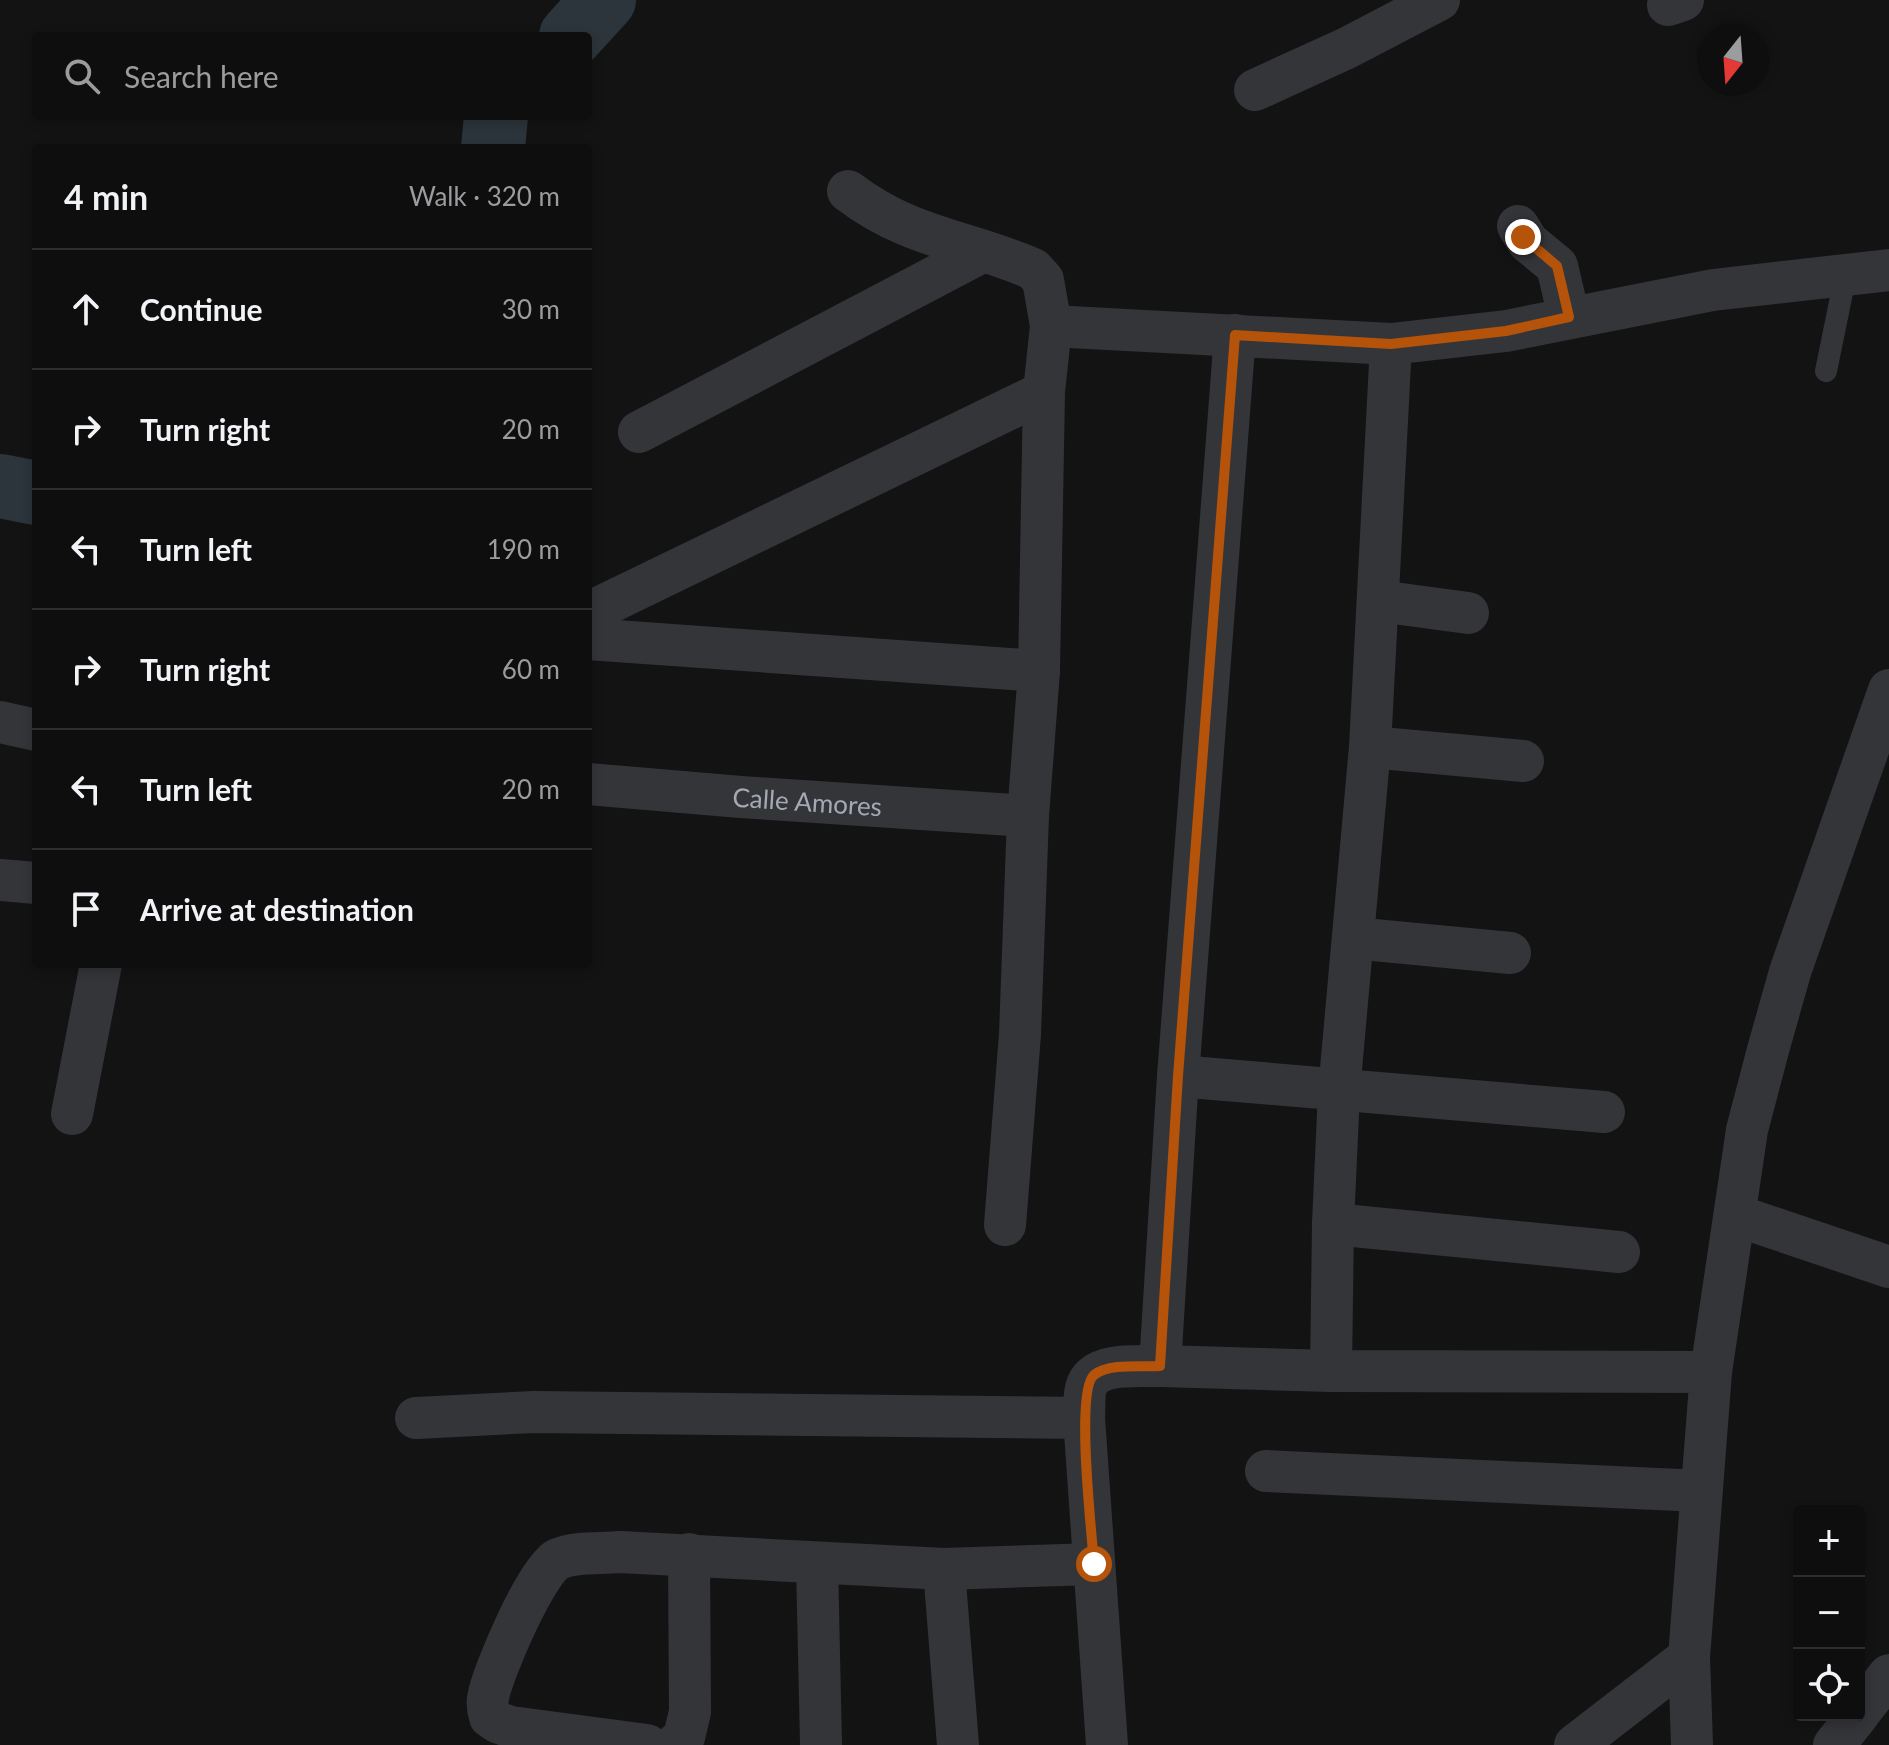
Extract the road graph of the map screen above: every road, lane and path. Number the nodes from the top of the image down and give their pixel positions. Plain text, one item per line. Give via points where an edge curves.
1 (1439, 0) edge
2 (1255, 90) dead end
3 (848, 191) dead end
4 (1518, 226) dead end
5 (984, 251) junction
6 (1889, 270) edge
7 (1846, 273) junction
8 (1569, 317) junction
9 (1051, 326) junction
10 (1235, 335) junction
11 (1391, 344) junction
12 (1826, 371) dead end
13 (1044, 392) junction
14 (639, 432) dead end
15 (1379, 601) junction
16 (592, 611) edge
17 (1468, 613) dead end
18 (592, 639) edge
19 (1039, 671) junction
20 (1889, 690) edge
21 (0, 722) edge
22 (32, 729) edge
23 (1370, 747) junction
24 (1523, 761) dead end
25 (592, 784) edge
26 (1028, 816) junction
27 (0, 880) edge
28 (32, 883) edge
29 (1353, 938) junction
30 (1510, 953) dead end
31 (100, 968) edge
32 (1178, 1076) junction
33 (1339, 1091) junction
34 (1604, 1112) dead end
35 (72, 1114) dead end
36 (1735, 1215) junction
37 (1333, 1224) junction
38 (1005, 1225) dead end
39 (1619, 1252) dead end
40 (1889, 1267) edge
41 (1160, 1366) junction
42 (1331, 1371) junction
43 (1711, 1372) junction
44 (416, 1418) dead end
45 (1084, 1418) junction
46 (1266, 1471) dead end
47 (1701, 1491) junction
48 (689, 1554) junction
49 (817, 1564) junction
50 (1094, 1564) junction
51 (944, 1569) junction
52 (1689, 1657) junction
53 (1889, 1675) edge
54 (1865, 1705) edge
55 (1853, 1721) edge
56 (821, 1744) edge
57 (647, 1745) edge
58 (675, 1745) edge
59 (958, 1745) edge
60 (1107, 1745) edge
61 (1575, 1745) edge
62 (1692, 1745) edge
63 (1834, 1745) edge

1 - 2 street
3 - 5 street via 900,224
4 - 8 street via 1528,242 1557,266
5 - 9 street via 1033,269 1043,280
5 - 14 street
6 - 7 street
7 - 8 street via 1713,290
7 - 12 lane
8 - 11 street via 1506,331
9 - 10 street
9 - 13 street
10 - 11 street
10 - 32 street
11 - 15 street
13 - 16 street
13 - 19 street
15 - 17 street
15 - 23 street
18 - 19 street
19 - 26 street
20 - 36 street via 1790,972 1747,1130
21 - 22 street
23 - 24 street
23 - 29 street
25 - 26 street, Calle Amores
26 - 38 street via 1020,1034
27 - 28 street
29 - 30 street
29 - 33 street
31 - 35 street
32 - 33 street
32 - 41 street
33 - 34 street
33 - 37 street
36 - 40 street
36 - 43 street
37 - 39 street
37 - 42 street
41 - 42 street
41 - 45 street via 1094,1375 1086,1386
42 - 43 street
43 - 47 street
44 - 45 street via 534,1412
45 - 50 street
46 - 47 street
47 - 52 street
48 - 49 street
48 - 57 street via 620,1552 557,1559 537,1582 488,1697 490,1717 511,1727
48 - 58 street via 690,1712 684,1737
49 - 51 street
49 - 56 street
50 - 51 street
50 - 60 street
51 - 59 street
52 - 61 street
52 - 62 street
53 - 54 street
55 - 63 street

